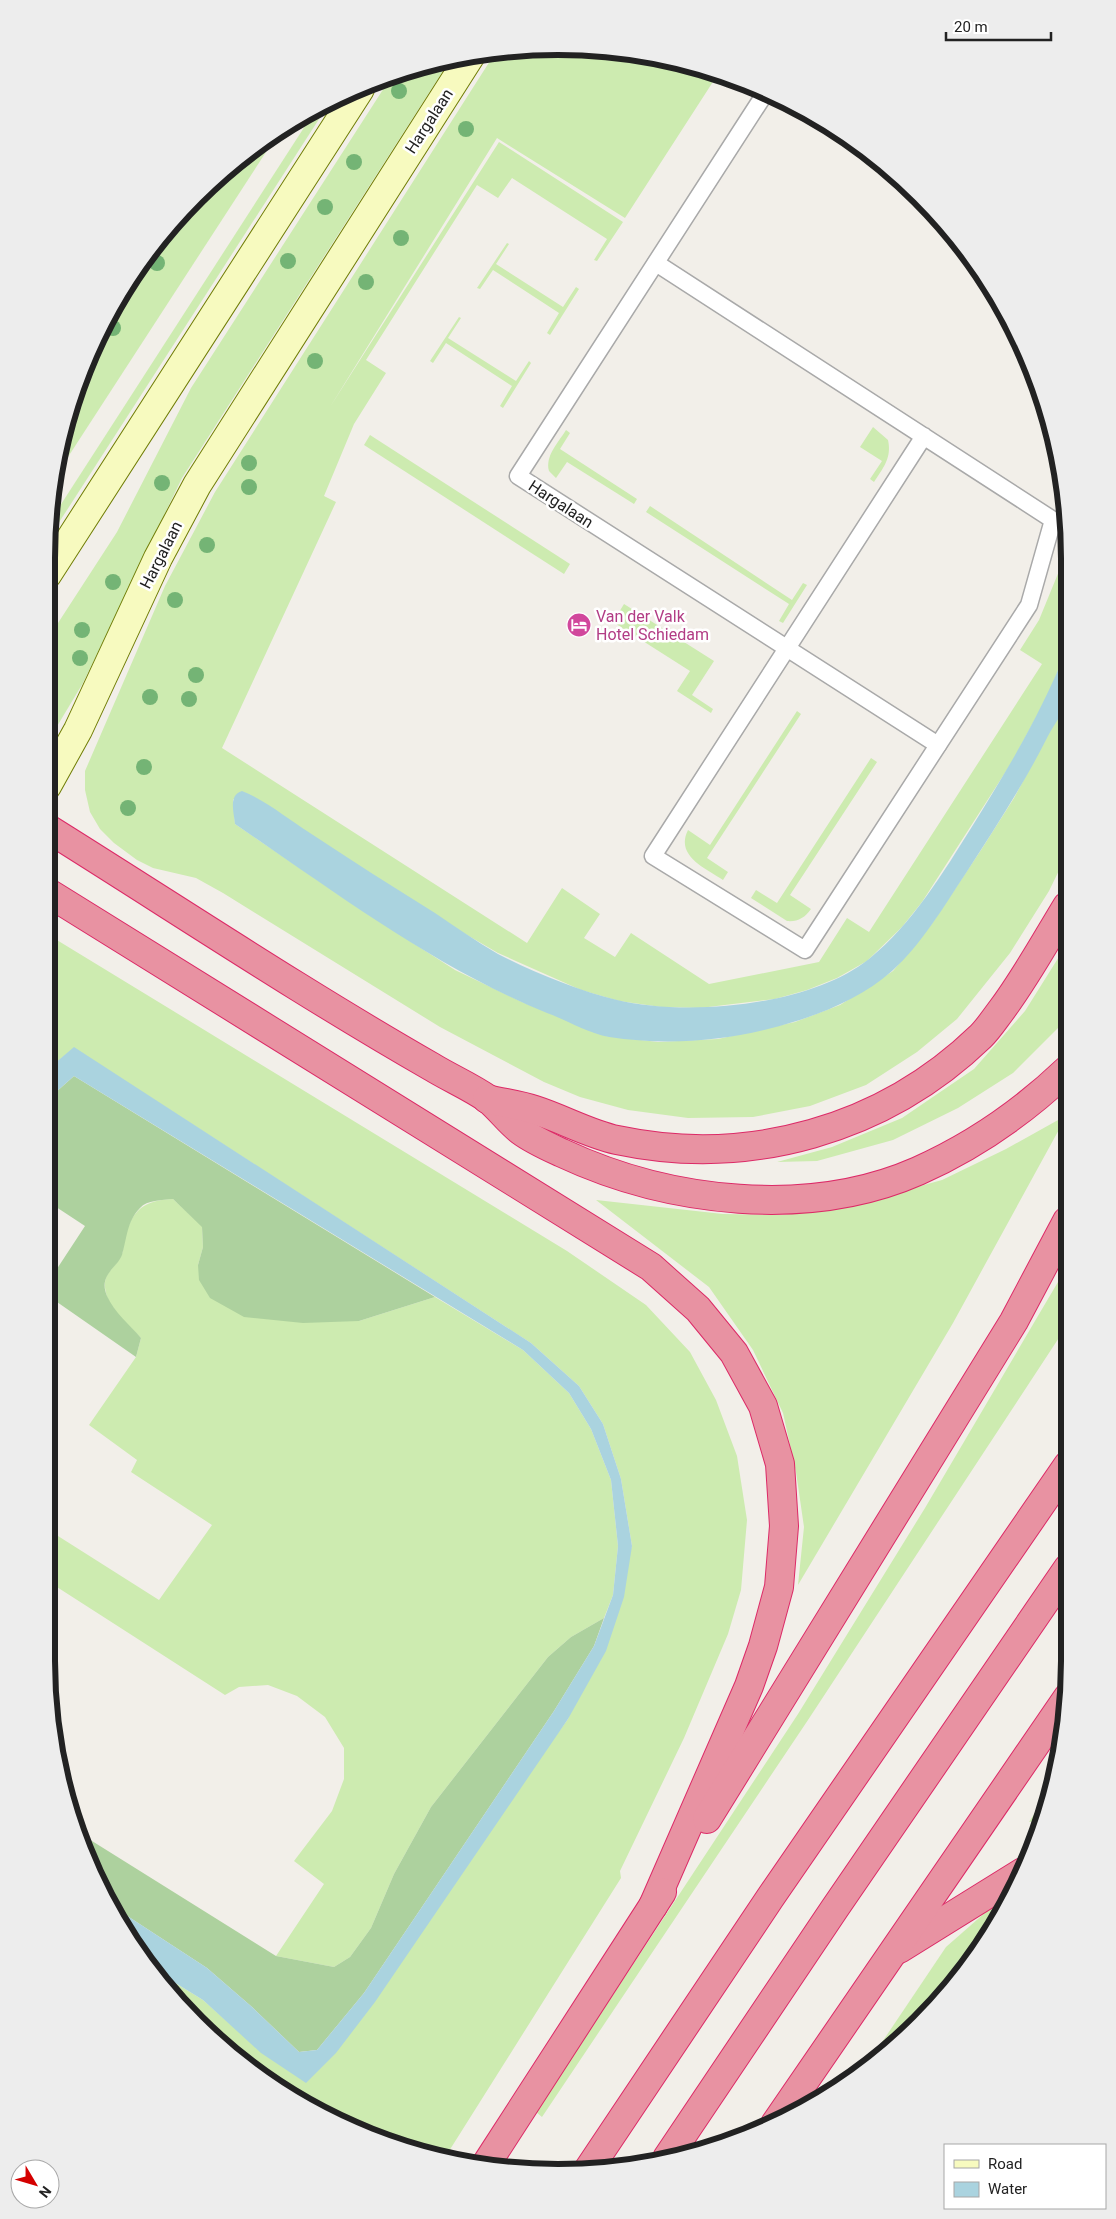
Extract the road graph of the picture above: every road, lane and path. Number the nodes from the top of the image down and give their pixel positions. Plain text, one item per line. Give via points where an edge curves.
1 (465, 64) edge
2 (354, 99) edge
3 (762, 99) edge
4 (656, 263) junction
5 (924, 436) junction
6 (55, 563) edge
7 (787, 648) junction
8 (938, 745) junction
9 (55, 772) edge
10 (55, 833) edge
11 (55, 897) edge
12 (1061, 915) edge
13 (1061, 1076) edge
14 (487, 1099) junction
15 (1061, 1232) edge
16 (1061, 1475) edge
17 (1061, 1578) edge
18 (1058, 1711) edge
19 (1011, 1880) edge
20 (653, 1906) junction
21 (889, 1955) junction
22 (785, 2110) edge
23 (673, 2150) edge
24 (489, 2159) edge
25 (593, 2163) edge

1 - 9 main road, Hargalaan via 197,485 158,558 78,730
2 - 6 main road
3 - 4 lane, Hargalaan
4 - 5 lane
4 - 7 lane, Hargalaan via 518,476
5 - 7 lane
5 - 8 lane via 1053,520 1029,605
7 - 8 lane, Hargalaan
7 - 8 lane via 653,856 805,950
10 - 14 highway via 385,1040
11 - 20 highway via 651,1267 698,1309 734,1353 764,1406 780,1464 784,1526 779,1587 749,1686
12 - 14 highway via 1019,988 982,1035 902,1096 810,1136 715,1149 616,1140 534,1110
13 - 14 highway via 1034,1101 972,1144 916,1172 871,1187 778,1200 710,1197 652,1185 605,1170 563,1154 522,1132
15 - 20 highway via 1014,1321
16 - 25 highway via 770,1898
17 - 23 highway
18 - 21 highway
19 - 21 highway
20 - 24 highway
21 - 22 highway

